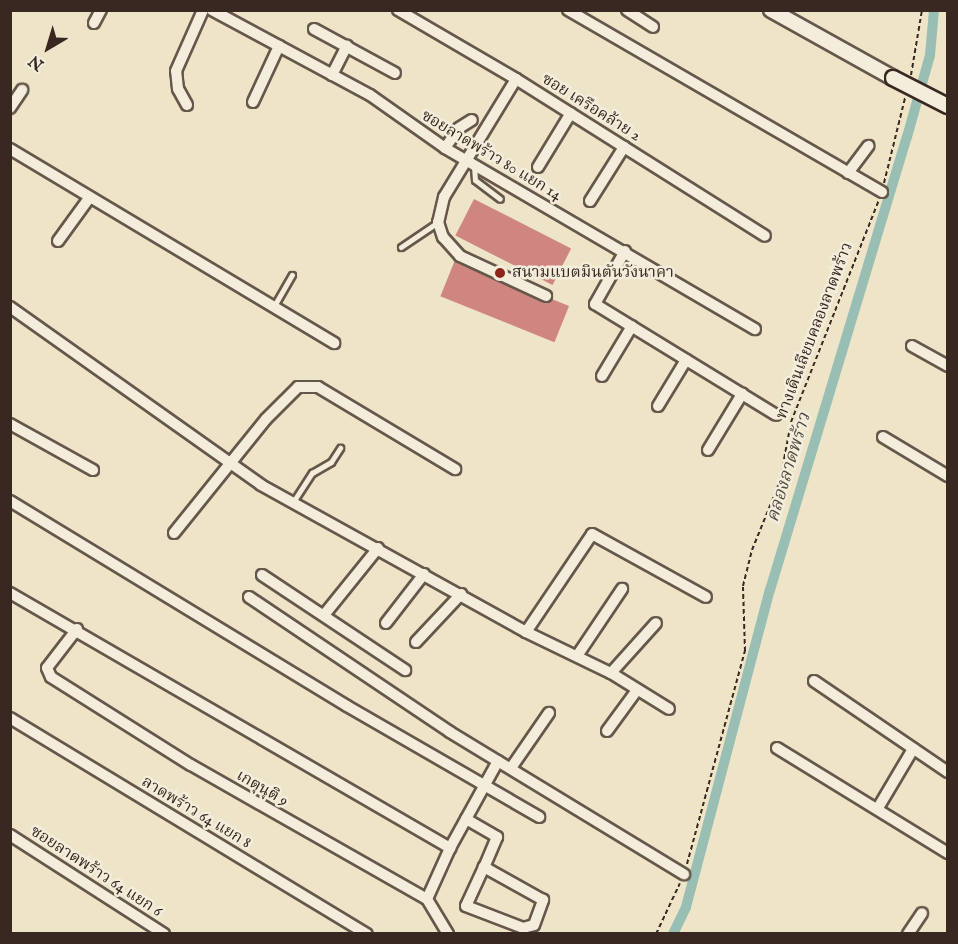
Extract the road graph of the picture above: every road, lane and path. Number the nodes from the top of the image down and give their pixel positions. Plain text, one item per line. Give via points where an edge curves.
1 (101, 10) edge
2 (203, 10) edge
3 (212, 10) edge
4 (398, 10) edge
5 (568, 10) edge
6 (627, 10) edge
7 (771, 10) edge
8 (922, 10) edge
9 (94, 23) dead end
10 (653, 27) dead end
11 (314, 28) dead end
12 (279, 46) junction
13 (346, 46) junction
14 (395, 73) dead end
15 (332, 75) junction
16 (516, 78) junction
17 (909, 82) dead end
18 (22, 90) dead end
19 (906, 94) dead end
20 (253, 102) dead end
21 (187, 105) dead end
22 (948, 106) edge
23 (10, 108) edge
24 (571, 113) junction
25 (472, 120) dead end
26 (868, 146) dead end
27 (624, 147) junction
28 (445, 148) junction
29 (10, 149) edge
30 (470, 162) junction
31 (537, 167) dead end
32 (848, 173) junction
33 (882, 192) junction
34 (90, 197) junction
35 (500, 199) dead end
36 (590, 201) dead end
37 (438, 222) junction
38 (765, 236) dead end
39 (58, 241) dead end
40 (401, 247) dead end
41 (624, 251) junction
42 (292, 275) dead end
43 (546, 296) dead end
44 (274, 306) junction
45 (10, 307) edge
46 (632, 326) junction
47 (755, 329) dead end
48 (334, 343) dead end
49 (912, 346) dead end
50 (686, 360) junction
51 (948, 366) edge
52 (602, 376) dead end
53 (742, 394) junction
54 (657, 406) dead end
55 (776, 415) dead end
56 (10, 424) edge
57 (883, 438) dead end
58 (340, 448) dead end
59 (708, 450) dead end
60 (231, 464) junction
61 (93, 470) dead end
62 (455, 470) dead end
63 (948, 476) edge
64 (10, 501) edge
65 (293, 502) junction
66 (174, 533) dead end
67 (378, 548) junction
68 (424, 574) junction
69 (262, 575) dead end
70 (622, 589) dead end
71 (10, 593) edge
72 (461, 594) junction
73 (249, 597) dead end
74 (706, 597) dead end
75 (324, 615) junction
76 (386, 623) dead end
77 (656, 623) dead end
78 (77, 629) junction
79 (526, 632) junction
80 (416, 642) dead end
81 (577, 656) junction
82 (405, 670) dead end
83 (611, 674) junction
84 (814, 681) dead end
85 (637, 690) junction
86 (669, 709) dead end
87 (549, 712) dead end
88 (10, 718) edge
89 (607, 731) dead end
90 (777, 748) dead end
91 (913, 749) junction
92 (498, 761) junction
93 (511, 768) junction
94 (948, 772) edge
95 (486, 785) junction
96 (878, 808) junction
97 (539, 817) dead end
98 (466, 819) junction
99 (10, 835) edge
100 (450, 848) junction
101 (948, 853) edge
102 (484, 867) junction
103 (684, 874) junction
104 (427, 899) junction
105 (922, 913) dead end
106 (164, 933) edge
107 (367, 933) edge
108 (448, 933) edge
109 (656, 933) edge
110 (908, 933) edge

1 - 9 street
2 - 21 street via 176,71 178,89
3 - 12 street, ซอยลาดพร้าว 80 แยก 14
4 - 16 street, ซอย เครือคล้าย 2
5 - 32 street
6 - 10 street
7 - 22 street, bridge
8 - 17 path
11 - 13 street
12 - 15 street, ซอยลาดพร้าว 80 แยก 14
12 - 20 street
13 - 14 street
13 - 15 street
15 - 28 street, ซอยลาดพร้าว 80 แยก 14 via 370,95
16 - 24 street, ซอย เครือคล้าย 2
16 - 30 street
18 - 23 street
19 - 33 path, ทางเดินเลียบคลองลาดพร้าว
24 - 27 street, ซอย เครือคล้าย 2
24 - 31 street
25 - 28 street via 459,128
26 - 32 street
27 - 36 street
27 - 38 street, ซอย เครือคล้าย 2
28 - 30 street, ซอยลาดพร้าว 80 แยก 14
29 - 34 street
30 - 35 lane via 475,180
30 - 37 street via 444,197
30 - 41 street, ซอยลาดพร้าว 80 แยก 14
32 - 33 street
33 - 103 path, ทางเดินเลียบคลองลาดพร้าว via 791,422 775,497 752,550 743,586 745,651
34 - 39 street
34 - 44 street
37 - 40 lane
37 - 43 street via 443,237 460,256
41 - 46 street via 595,304
41 - 47 street, ซอยลาดพร้าว 80 แยก 14
42 - 44 lane
44 - 48 street
45 - 60 street
46 - 50 street
46 - 52 street
49 - 51 street
50 - 53 street
50 - 54 street
53 - 55 street
53 - 59 street
56 - 61 street
57 - 63 street
58 - 65 lane via 331,462 312,473
60 - 62 street via 290,395 298,387 309,386 318,387
60 - 65 street
60 - 66 street
64 - 95 street via 347,706
65 - 67 street
67 - 68 street
67 - 75 street
68 - 72 street
68 - 76 street
69 - 75 street
70 - 81 street
71 - 78 street
72 - 79 street
72 - 80 street
73 - 92 street
74 - 79 street via 592,534
75 - 82 street
77 - 83 street
78 - 100 street
78 - 104 street, เกตุนุติ 9 via 47,669 51,677 190,765
79 - 81 street
81 - 83 street
83 - 85 street
84 - 91 street
85 - 86 street
85 - 89 street
87 - 93 street
88 - 107 street, ลาดพร้าว 64 แยก 8
90 - 96 street
91 - 94 street
91 - 96 street
92 - 93 street
92 - 95 street
93 - 103 street
95 - 97 street
95 - 98 street
96 - 101 street
98 - 100 street
98 - 102 street via 497,837
99 - 106 street, ซอยลาดพร้าว 64 แยก 6
100 - 104 street
102 - 102 street via 466,906 523,928 534,926 543,900
103 - 109 path, ทางเดินเลียบคลองลาดพร้าว
104 - 108 street, เกตุนุติ 9
105 - 110 street

